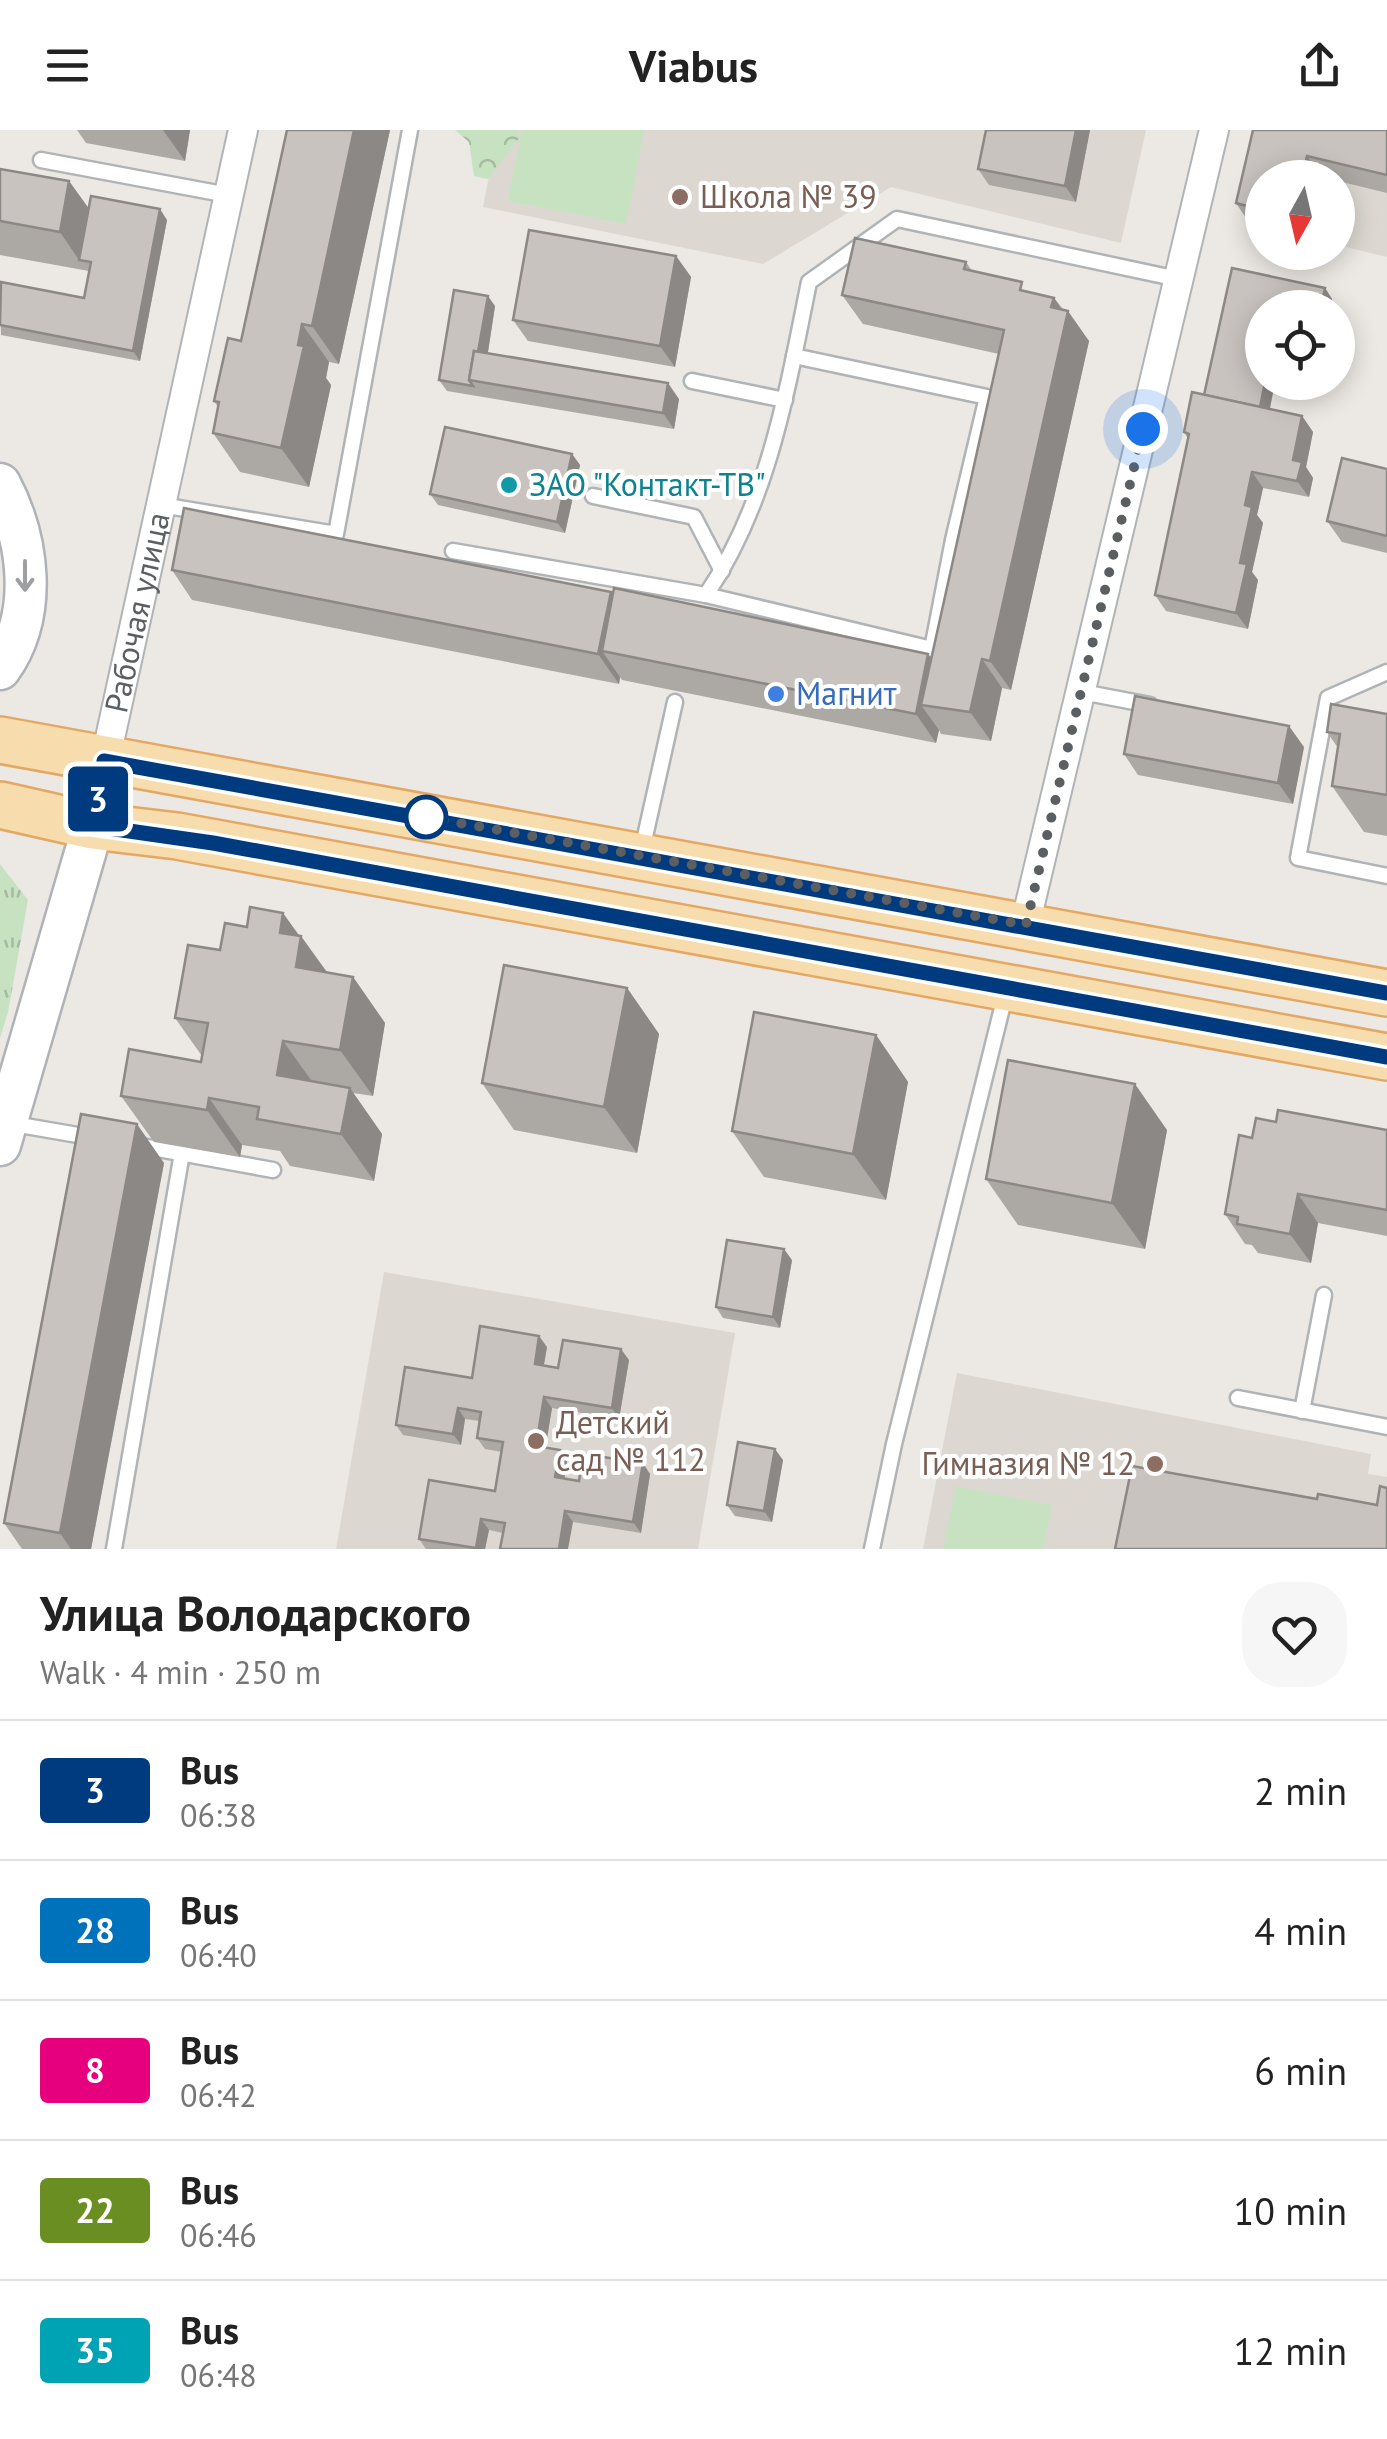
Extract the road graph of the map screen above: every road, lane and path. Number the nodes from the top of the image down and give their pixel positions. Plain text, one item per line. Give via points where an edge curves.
1 (242, 130) edge
2 (410, 130) edge
3 (1214, 130) edge
4 (41, 160) dead end
5 (228, 195) junction
6 (1178, 279) junction
7 (794, 356) junction
8 (692, 380) dead end
9 (785, 400) junction
10 (0, 484) edge
11 (593, 496) dead end
12 (161, 504) junction
13 (453, 551) dead end
14 (722, 571) junction
15 (706, 596) junction
16 (0, 669) edge
17 (1387, 672) edge
18 (1082, 692) junction
19 (675, 702) edge
20 (1160, 707) edge
21 (0, 740) edge
22 (104, 761) junction
23 (0, 805) edge
24 (94, 826) junction
25 (641, 856) junction
26 (1387, 876) edge
27 (1026, 925) junction
28 (1008, 986) junction
29 (1387, 993) edge
30 (1387, 1057) edge
31 (2, 1136) edge
32 (182, 1153) junction
33 (273, 1170) edge
34 (1324, 1295) dead end
35 (1238, 1398) dead end
36 (1302, 1411) junction
37 (1387, 1427) edge
38 (114, 1549) edge
39 (872, 1549) edge

1 - 5 street, Рабочая улица
2 - 12 lane via 336,534
3 - 6 street
4 - 5 lane
5 - 12 street, Рабочая улица
6 - 7 lane via 898,218 809,282
6 - 18 street
7 - 9 lane
7 - 15 lane via 987,397 932,649
8 - 9 lane
9 - 14 lane via 758,497
10 -> 16 street via 25,554 19,630
11 - 14 lane via 694,517
12 - 22 street, Рабочая улица
13 - 15 lane
14 - 15 lane
17 - 26 lane via 1328,698 1298,858
18 - 20 lane
18 - 27 street
19 - 25 lane
21 - 22 main road
22 - 24 main road, Рабочая улица
22 - 25 main road
23 - 24 main road
24 - 28 main road
24 - 31 street, Рабочая улица
25 - 27 main road
27 - 29 main road
28 - 30 main road
28 - 39 lane
31 - 32 lane
32 - 33 lane
32 - 38 lane
34 - 36 lane
35 - 36 lane
36 - 37 lane

